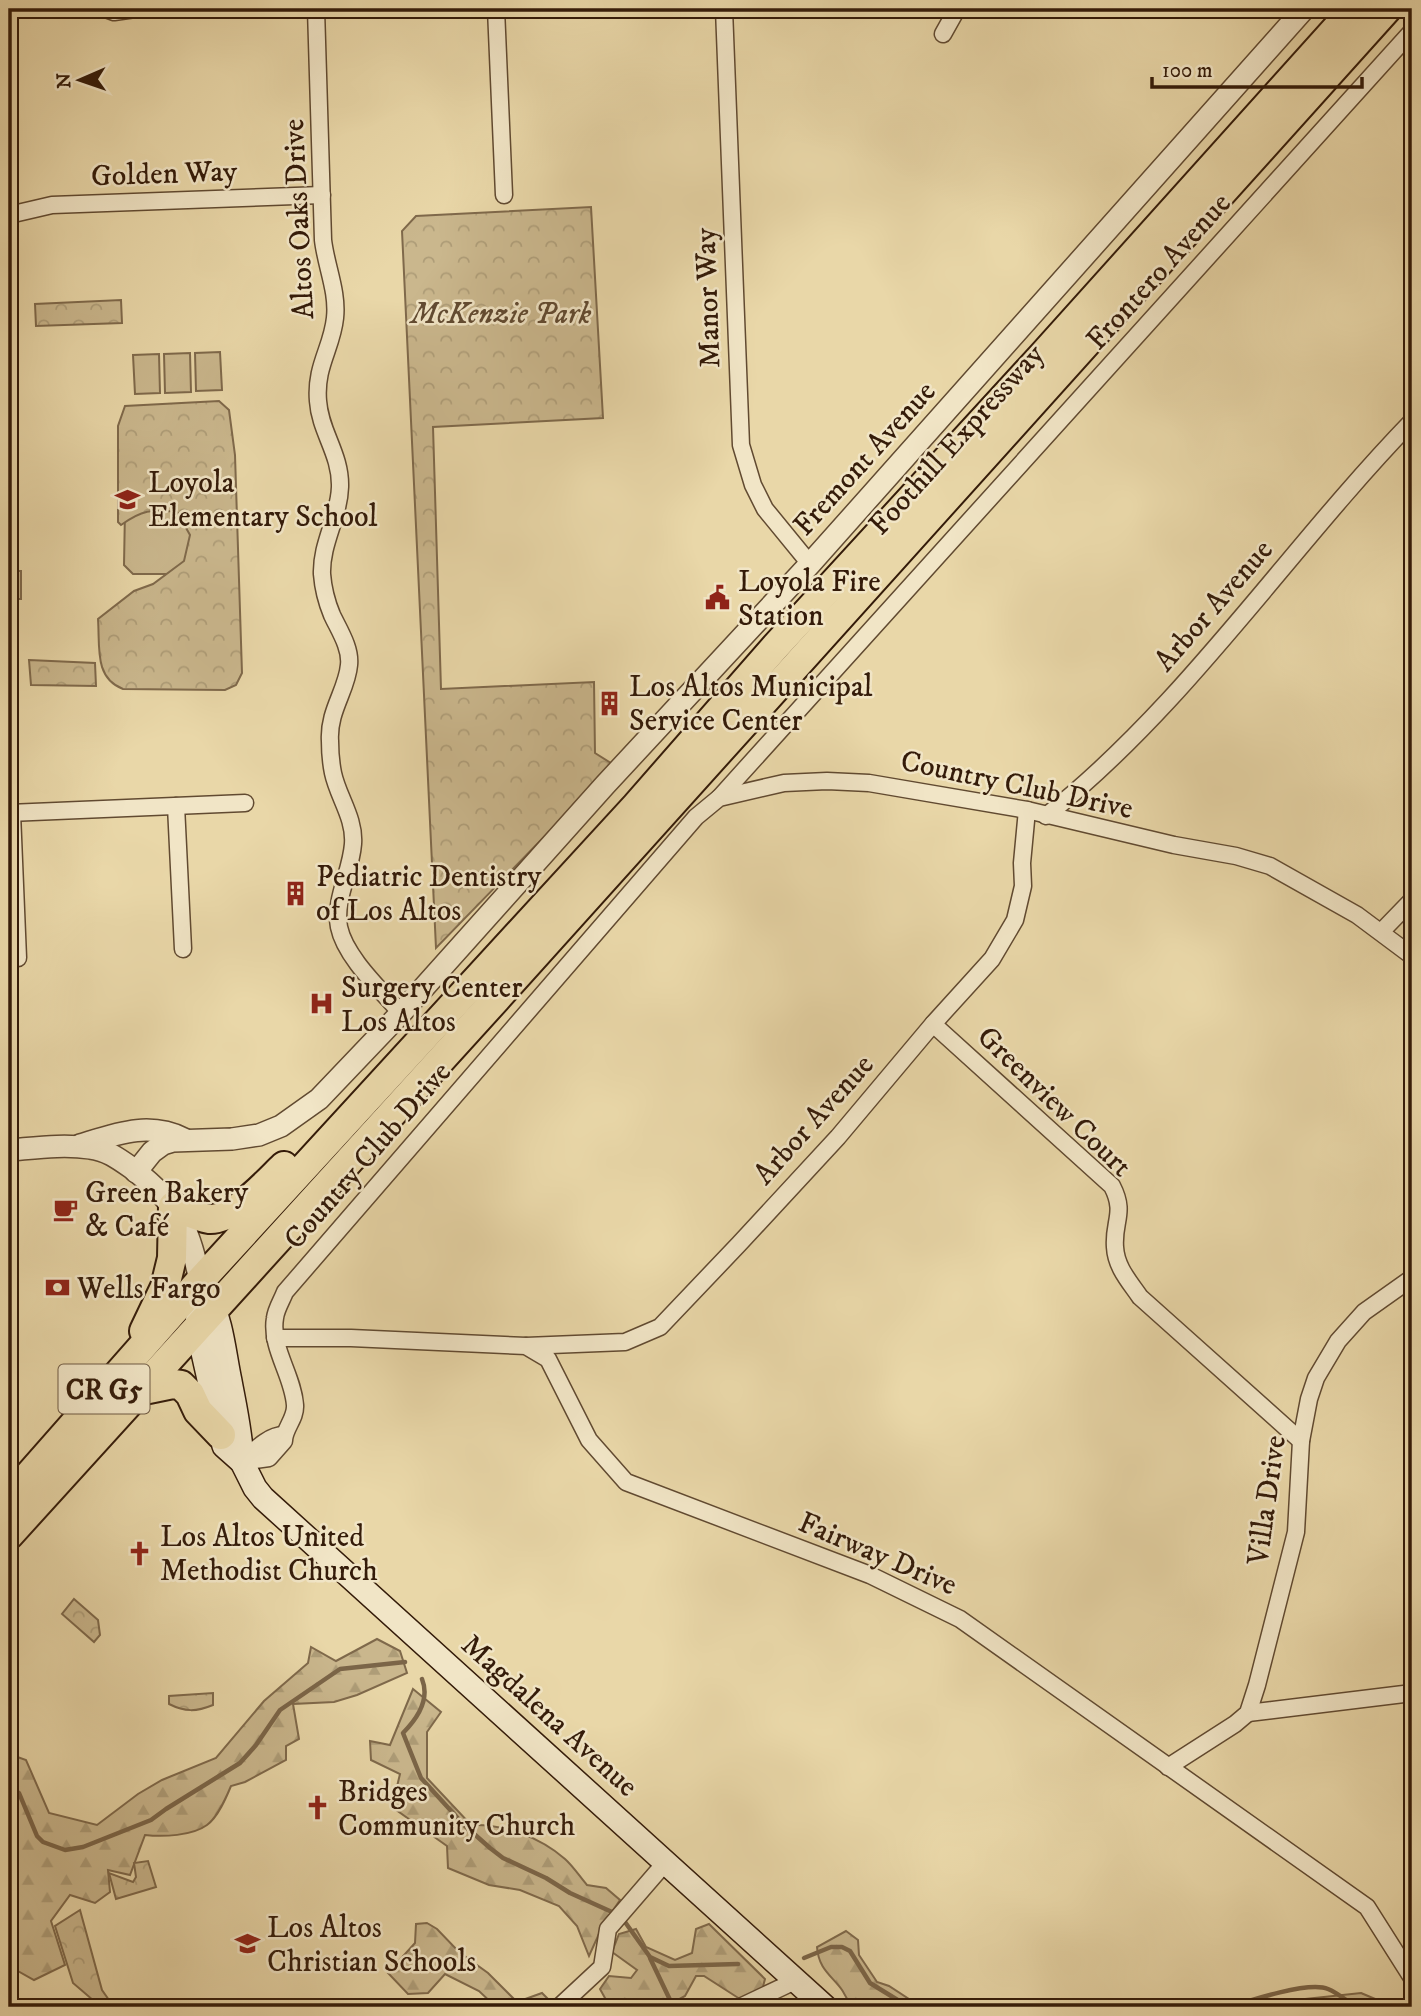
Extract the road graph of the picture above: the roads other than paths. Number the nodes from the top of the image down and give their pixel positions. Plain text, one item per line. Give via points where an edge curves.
1 (106, 9) edge
2 (135, 9) edge
3 (316, 9) edge
4 (496, 9) edge
5 (724, 9) edge
6 (957, 9) edge
7 (1304, 9) edge
8 (1354, 9) edge
9 (1387, 9) edge
10 (1412, 31) edge
11 (943, 34) dead end
12 (322, 195) junction
13 (504, 195) dead end
14 (9, 215) edge
15 (1412, 421) edge
16 (810, 564) junction
17 (719, 797) junction
18 (245, 803) dead end
19 (176, 806) junction
20 (1027, 810) junction
21 (10, 813) edge
22 (1046, 817) junction
23 (1412, 900) edge
24 (1381, 932) junction
25 (183, 949) dead end
26 (1412, 956) edge
27 (18, 958) dead end
28 (401, 1013) junction
29 (933, 1024) junction
30 (186, 1140) junction
31 (327, 1143) junction
32 (75, 1147) junction
33 (9, 1150) edge
34 (136, 1172) junction
35 (173, 1206) junction
36 (1412, 1278) edge
37 (200, 1281) junction
38 (206, 1317) junction
39 (275, 1338) junction
40 (526, 1346) junction
41 (132, 1357) junction
42 (139, 1391) junction
43 (221, 1436) junction
44 (1301, 1441) junction
45 (242, 1462) junction
46 (9, 1498) edge
47 (9, 1535) edge
48 (1412, 1693) edge
49 (1248, 1713) junction
50 (1168, 1766) junction
51 (665, 1863) junction
52 (1412, 1978) edge
53 (795, 1981) junction
54 (559, 2007) edge
55 (740, 2007) edge
56 (825, 2007) edge

1 - 2 street
3 - 12 street, Altos Oaks Drive
4 - 13 street
5 - 16 street, Manor Way via 741,445 765,509
6 - 11 street
7 - 16 street, Fremont Avenue
8 - 31 highway, Foothill Expressway / CR G5
9 - 38 highway, Foothill Expressway / CR G5
10 - 17 street, Frontero Avenue
12 - 14 street, Golden Way via 52,205
12 - 28 street, Altos Oaks Drive via 325,262 336,303 317,382 318,399 340,485 324,547 322,579 349,656 330,741 333,774 352,825 353,842 338,909 339,928 369,977
15 - 22 street, Arbor Avenue via 1168,701 1088,782
16 - 28 street, Fremont Avenue
17 - 20 street, Country Club Drive via 784,783 827,781 869,783
17 - 39 street, Country Club Drive via 696,817 285,1292 275,1316
18 - 19 street
19 - 21 street
19 - 25 street
20 - 22 street, Country Club Drive
20 - 29 street, Arbor Avenue via 1023,886 1015,920 992,959
21 - 27 street
22 - 24 street, Country Club Drive via 1270,866
23 - 24 street
24 - 26 street, Country Club Drive
28 - 30 street, Fremont Avenue via 319,1099 281,1126 259,1135
29 - 40 street, Arbor Avenue via 838,1137 660,1327 625,1342
29 - 44 street, Greenview Court via 1112,1186 1119,1200 1114,1246 1119,1268 1140,1297
30 - 32 street via 166,1130 124,1132
30 - 34 street, Fremont Avenue via 163,1144
31 - 35 highway via 285,1166 222,1218 207,1219
31 - 37 highway, Foothill Expressway / CR G5
32 - 33 street
32 - 34 street via 104,1152
34 - 35 street
35 - 37 street via 188,1232
35 - 41 highway via 172,1258 165,1287
36 - 44 street, Villa Drive via 1364,1312 1338,1341 1316,1378
37 - 38 main road, Magdalena Avenue
37 - 41 highway, Foothill Expressway / CR G5
38 - 42 highway, Foothill Expressway / CR G5
38 - 43 main road, Magdalena Avenue
38 - 45 main road, Magdalena Avenue via 242,1441
39 - 40 street
39 - 45 street, Country Club Drive via 295,1402 292,1422 284,1435 263,1443
40 - 50 street, Fairway Drive via 548,1359 589,1440 626,1482 870,1575 960,1619
41 - 46 highway, Foothill Expressway / CR G5
42 - 43 highway via 181,1385
42 - 47 highway, Foothill Expressway / CR G5
43 - 45 main road, Magdalena Avenue via 224,1446
44 - 49 street, Villa Drive via 1296,1532
45 - 51 main road, Magdalena Avenue via 273,1507
48 - 49 street
49 - 50 street
50 - 52 street, Fairway Drive via 1367,1907
51 - 53 main road, Magdalena Avenue
51 - 54 street via 608,1929 602,1967
53 - 55 street
53 - 56 main road, Magdalena Avenue

